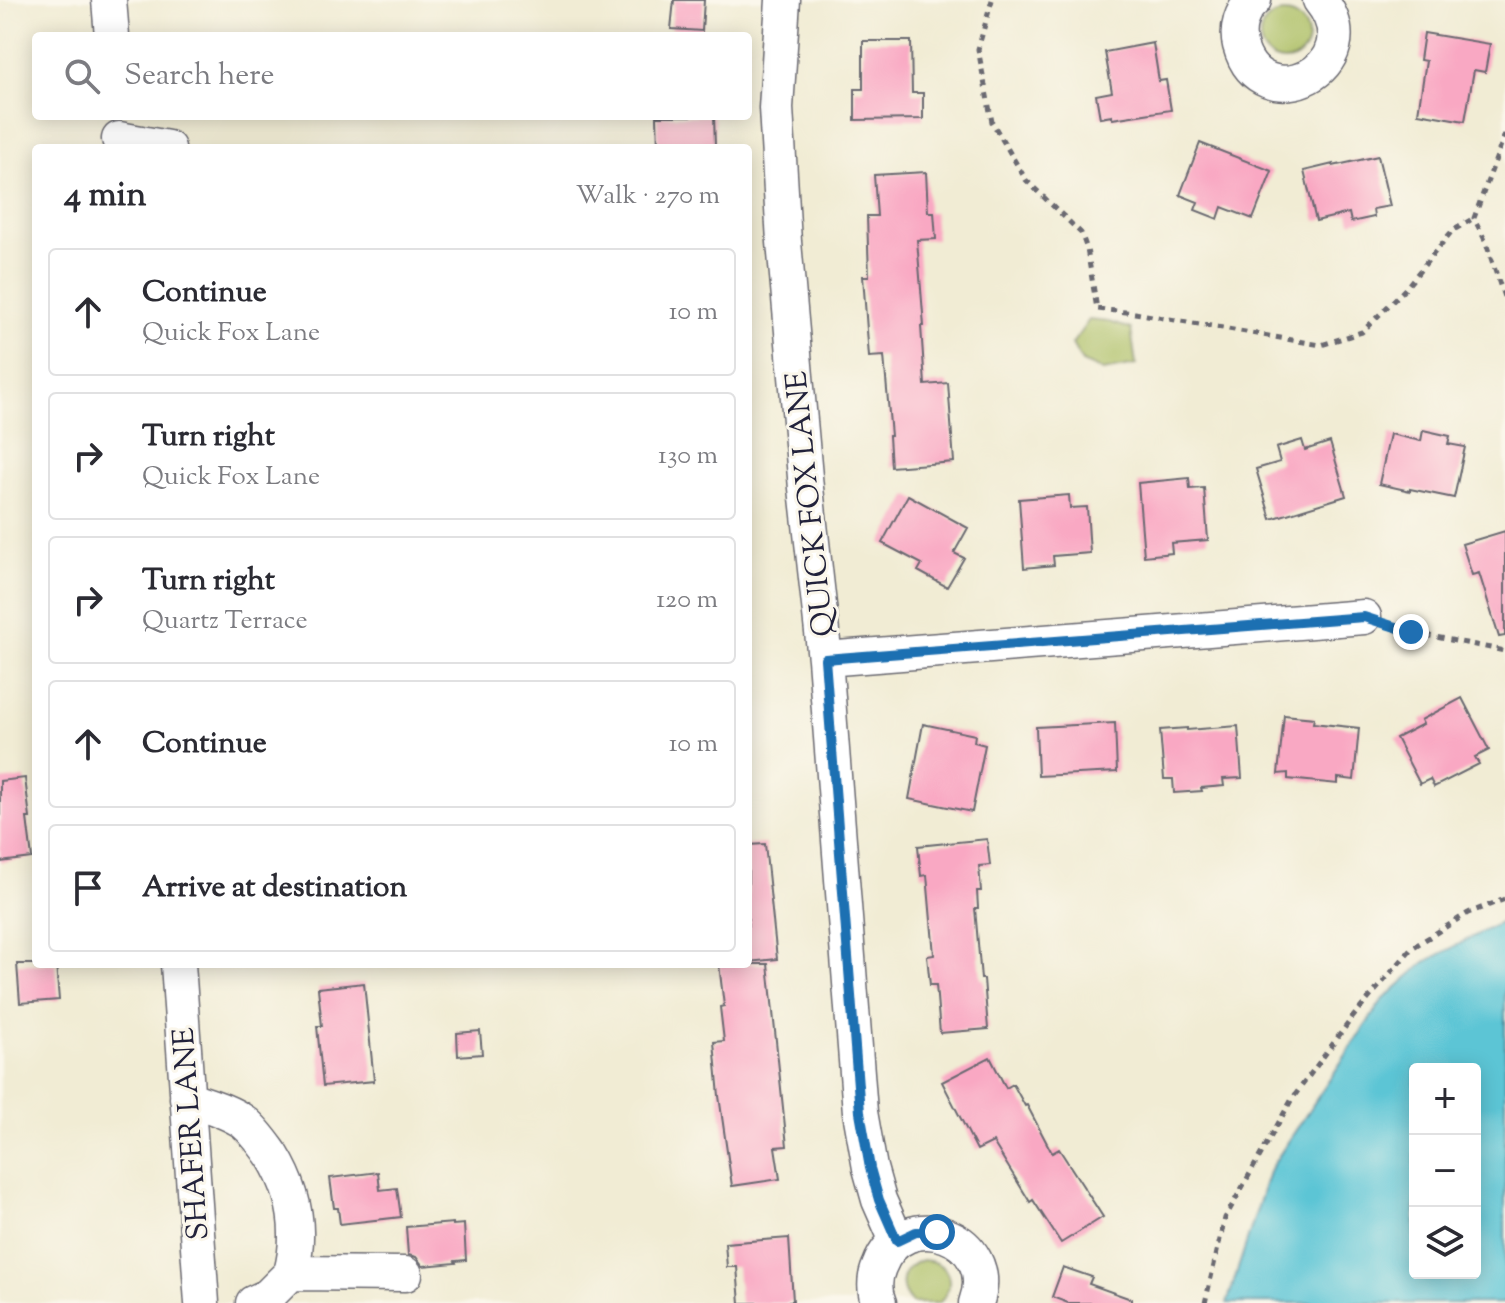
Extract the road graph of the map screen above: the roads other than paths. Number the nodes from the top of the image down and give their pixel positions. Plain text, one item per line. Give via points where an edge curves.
1 (109, 0) edge
2 (783, 0) edge
3 (1254, 0) edge
4 (1320, 0) edge
5 (112, 32) edge
6 (119, 134) edge
7 (154, 144) edge
8 (1364, 617) road end
9 (825, 659) junction
10 (178, 968) edge
11 (187, 1098) junction
12 (897, 1241) junction
13 (291, 1273) junction
14 (405, 1274) dead end
15 (202, 1303) edge
16 (253, 1303) edge
17 (879, 1303) edge
18 (976, 1303) edge

1 - 5 street
2 - 9 street, QUICK FOX LANE via 776,108 783,227
3 - 4 street via 1240,21 1244,58 1256,73 1292,83 1310,77 1333,48 1335,29
6 - 7 street
8 - 9 street
9 - 12 street, QUICK FOX LANE via 860,1112 879,1200
10 - 11 street, SHAFER LANE
11 - 13 street via 243,1122 281,1170 296,1222
11 - 15 street, SHAFER LANE
12 - 17 street via 875,1275
12 - 18 street via 916,1232 956,1239 971,1253 979,1272
13 - 14 street
13 - 16 street

